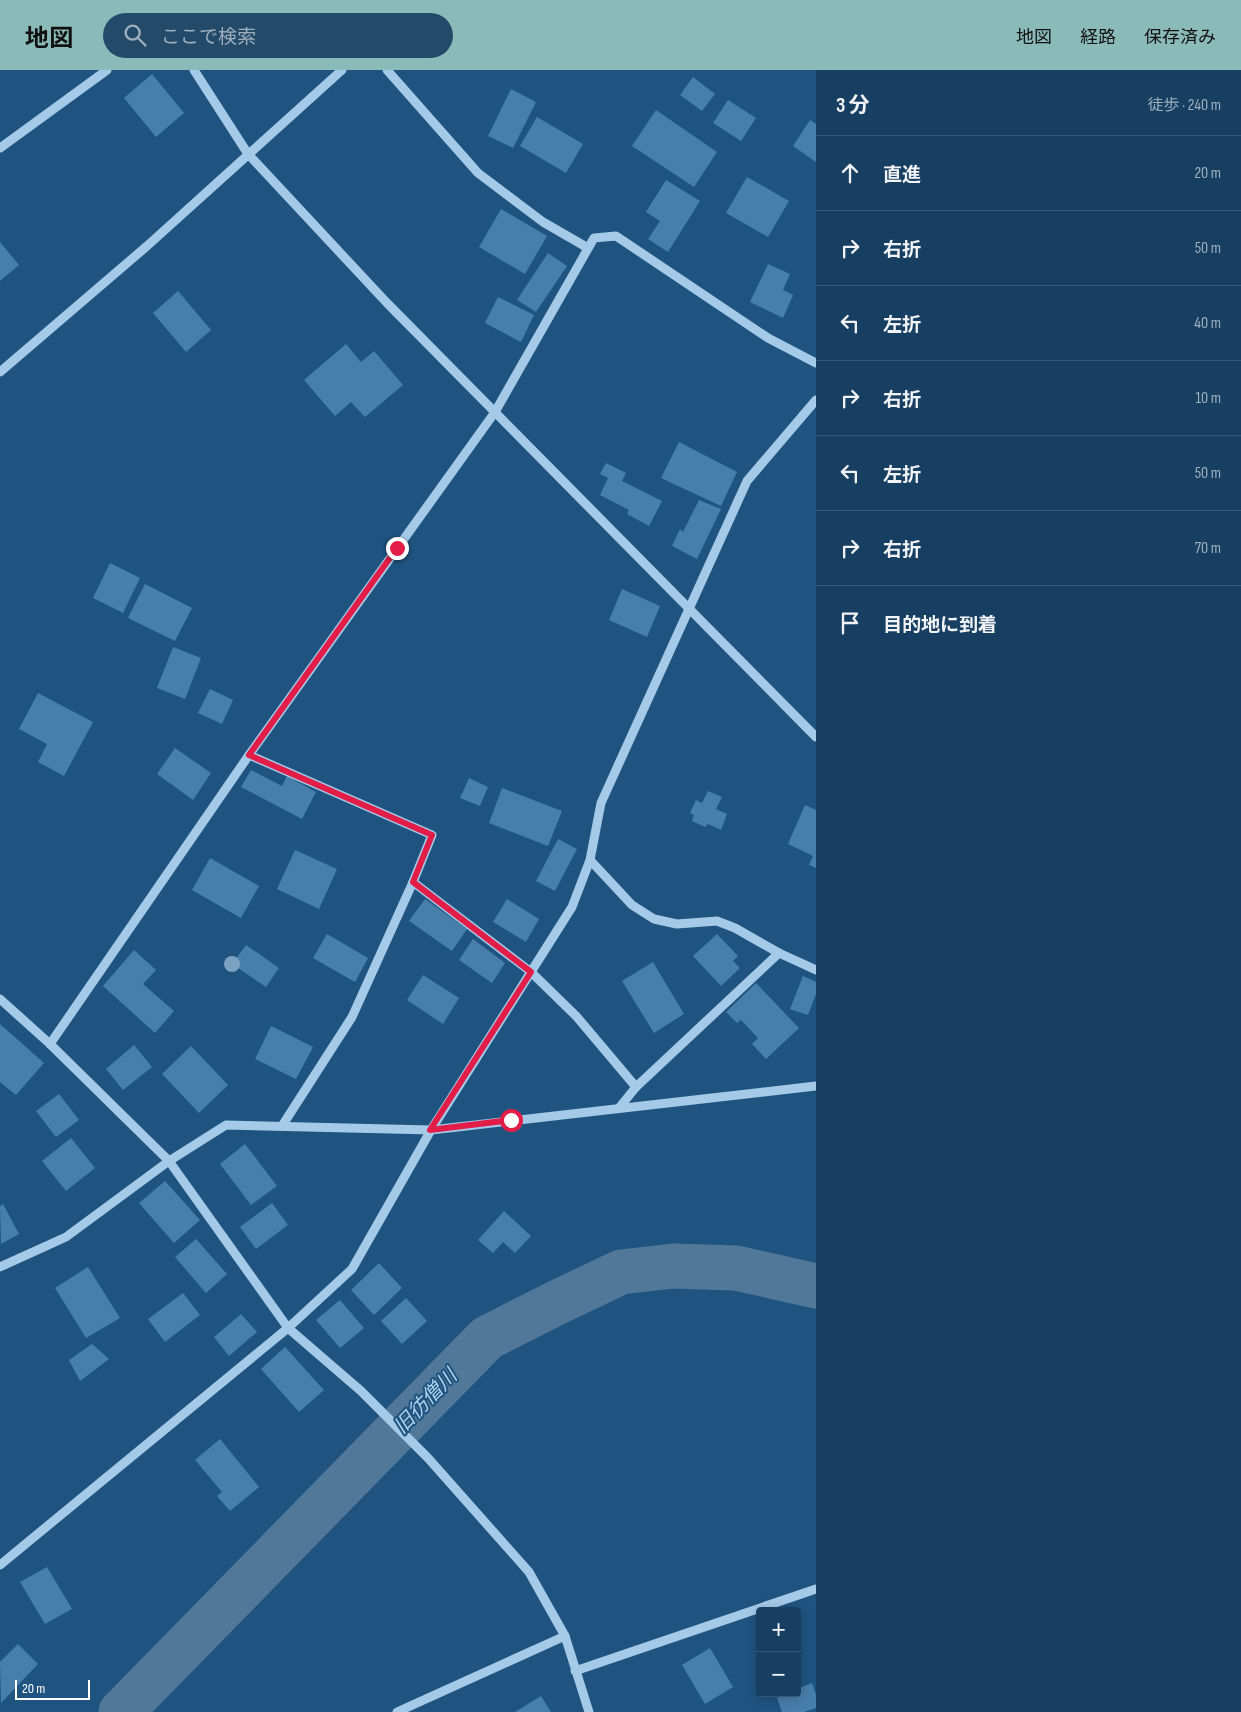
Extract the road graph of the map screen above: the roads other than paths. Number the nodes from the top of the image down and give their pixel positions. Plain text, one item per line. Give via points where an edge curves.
1 (107, 70) edge
2 (194, 70) edge
3 (342, 70) edge
4 (387, 70) edge
5 (0, 148) edge
6 (248, 154) junction
7 (588, 248) junction
8 (816, 363) edge
9 (0, 372) edge
10 (816, 400) edge
11 (495, 412) junction
12 (688, 609) junction
13 (816, 737) edge
14 (249, 755) junction
15 (590, 860) junction
16 (413, 882) junction
17 (779, 953) junction
18 (816, 970) edge
19 (531, 972) junction
20 (0, 999) edge
21 (50, 1044) junction
22 (816, 1086) edge
23 (636, 1087) junction
24 (620, 1108) junction
25 (282, 1126) junction
26 (430, 1130) junction
27 (169, 1161) junction
28 (0, 1267) edge
29 (288, 1328) junction
30 (0, 1565) edge
31 (816, 1589) edge
32 (565, 1636) junction
33 (575, 1671) junction
34 (397, 1712) edge
35 (589, 1712) edge

1 - 5 street
2 - 6 street
3 - 6 street
4 - 7 street via 478,173 543,222
6 - 9 street
6 - 11 street via 387,303
7 - 8 street via 594,238 616,236 768,338
7 - 11 street
10 - 12 street via 747,482
11 - 12 street
11 - 14 street
12 - 13 street
12 - 15 street via 601,803
14 - 16 street via 432,835
14 - 21 street
15 - 17 street via 632,905 654,920 677,924 717,921
15 - 19 street via 572,907
16 - 19 street
16 - 25 street via 352,1017
17 - 18 street
17 - 23 street
19 - 23 street via 577,1017
19 - 26 street
20 - 21 street
21 - 27 street
22 - 24 street
23 - 24 street
24 - 26 street
25 - 26 street
25 - 27 street via 226,1125
26 - 29 street via 352,1269
27 - 28 street via 66,1237
27 - 29 street
29 - 30 street
29 - 32 street via 361,1391 428,1458 529,1572
31 - 33 street
32 - 33 street
32 - 34 street
33 - 35 street

